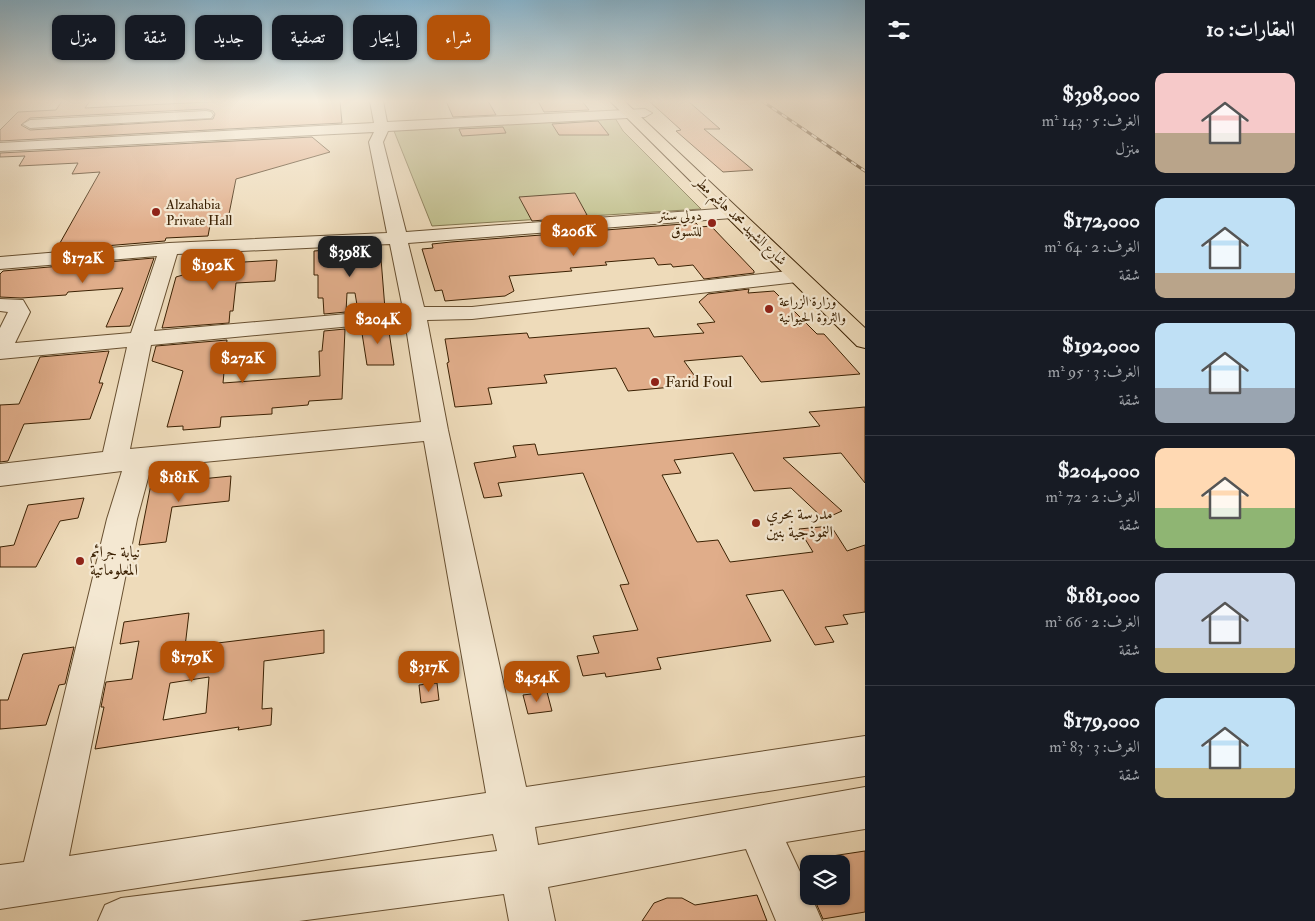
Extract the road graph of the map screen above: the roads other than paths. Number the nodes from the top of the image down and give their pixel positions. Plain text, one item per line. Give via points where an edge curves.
1 (71, 144) edge
2 (376, 144) edge
3 (667, 144) edge
4 (673, 144) edge
5 (6, 147) edge
6 (0, 161) edge
7 (732, 213) junction
8 (398, 238) junction
9 (169, 250) junction
10 (0, 263) edge
11 (797, 276) junction
12 (0, 306) edge
13 (415, 314) junction
14 (865, 318) edge
15 (141, 338) junction
16 (865, 341) edge
17 (0, 351) edge
18 (435, 430) junction
19 (127, 460) junction
20 (0, 475) edge
21 (865, 756) edge
22 (865, 808) edge
23 (511, 810) junction
24 (757, 826) junction
25 (522, 870) junction
26 (41, 882) junction
27 (0, 887) edge
28 (121, 921) edge
29 (532, 921) edge
30 (799, 921) edge

1 - 5 street
2 - 8 street
3 - 7 main road, شارع الشهيد محمد هاشم مطر
4 - 14 main road, شارع الشهيد محمد هاشم مطر
5 - 6 street
7 - 8 street
7 - 11 main road, شارع الشهيد محمد هاشم مطر
8 - 9 street
8 - 13 street
9 - 10 street
9 - 15 street
11 - 13 street via 472,313
11 - 16 main road, شارع الشهيد محمد هاشم مطر
12 - 17 street via 15,306 19,312
13 - 15 street
13 - 18 street
15 - 17 street
15 - 19 street
18 - 19 street
18 - 23 street
19 - 20 street
19 - 26 street via 122,519
21 - 23 street
22 - 24 street
23 - 25 street
23 - 26 street
24 - 25 street
24 - 30 street
25 - 28 street
25 - 29 street
26 - 27 street

